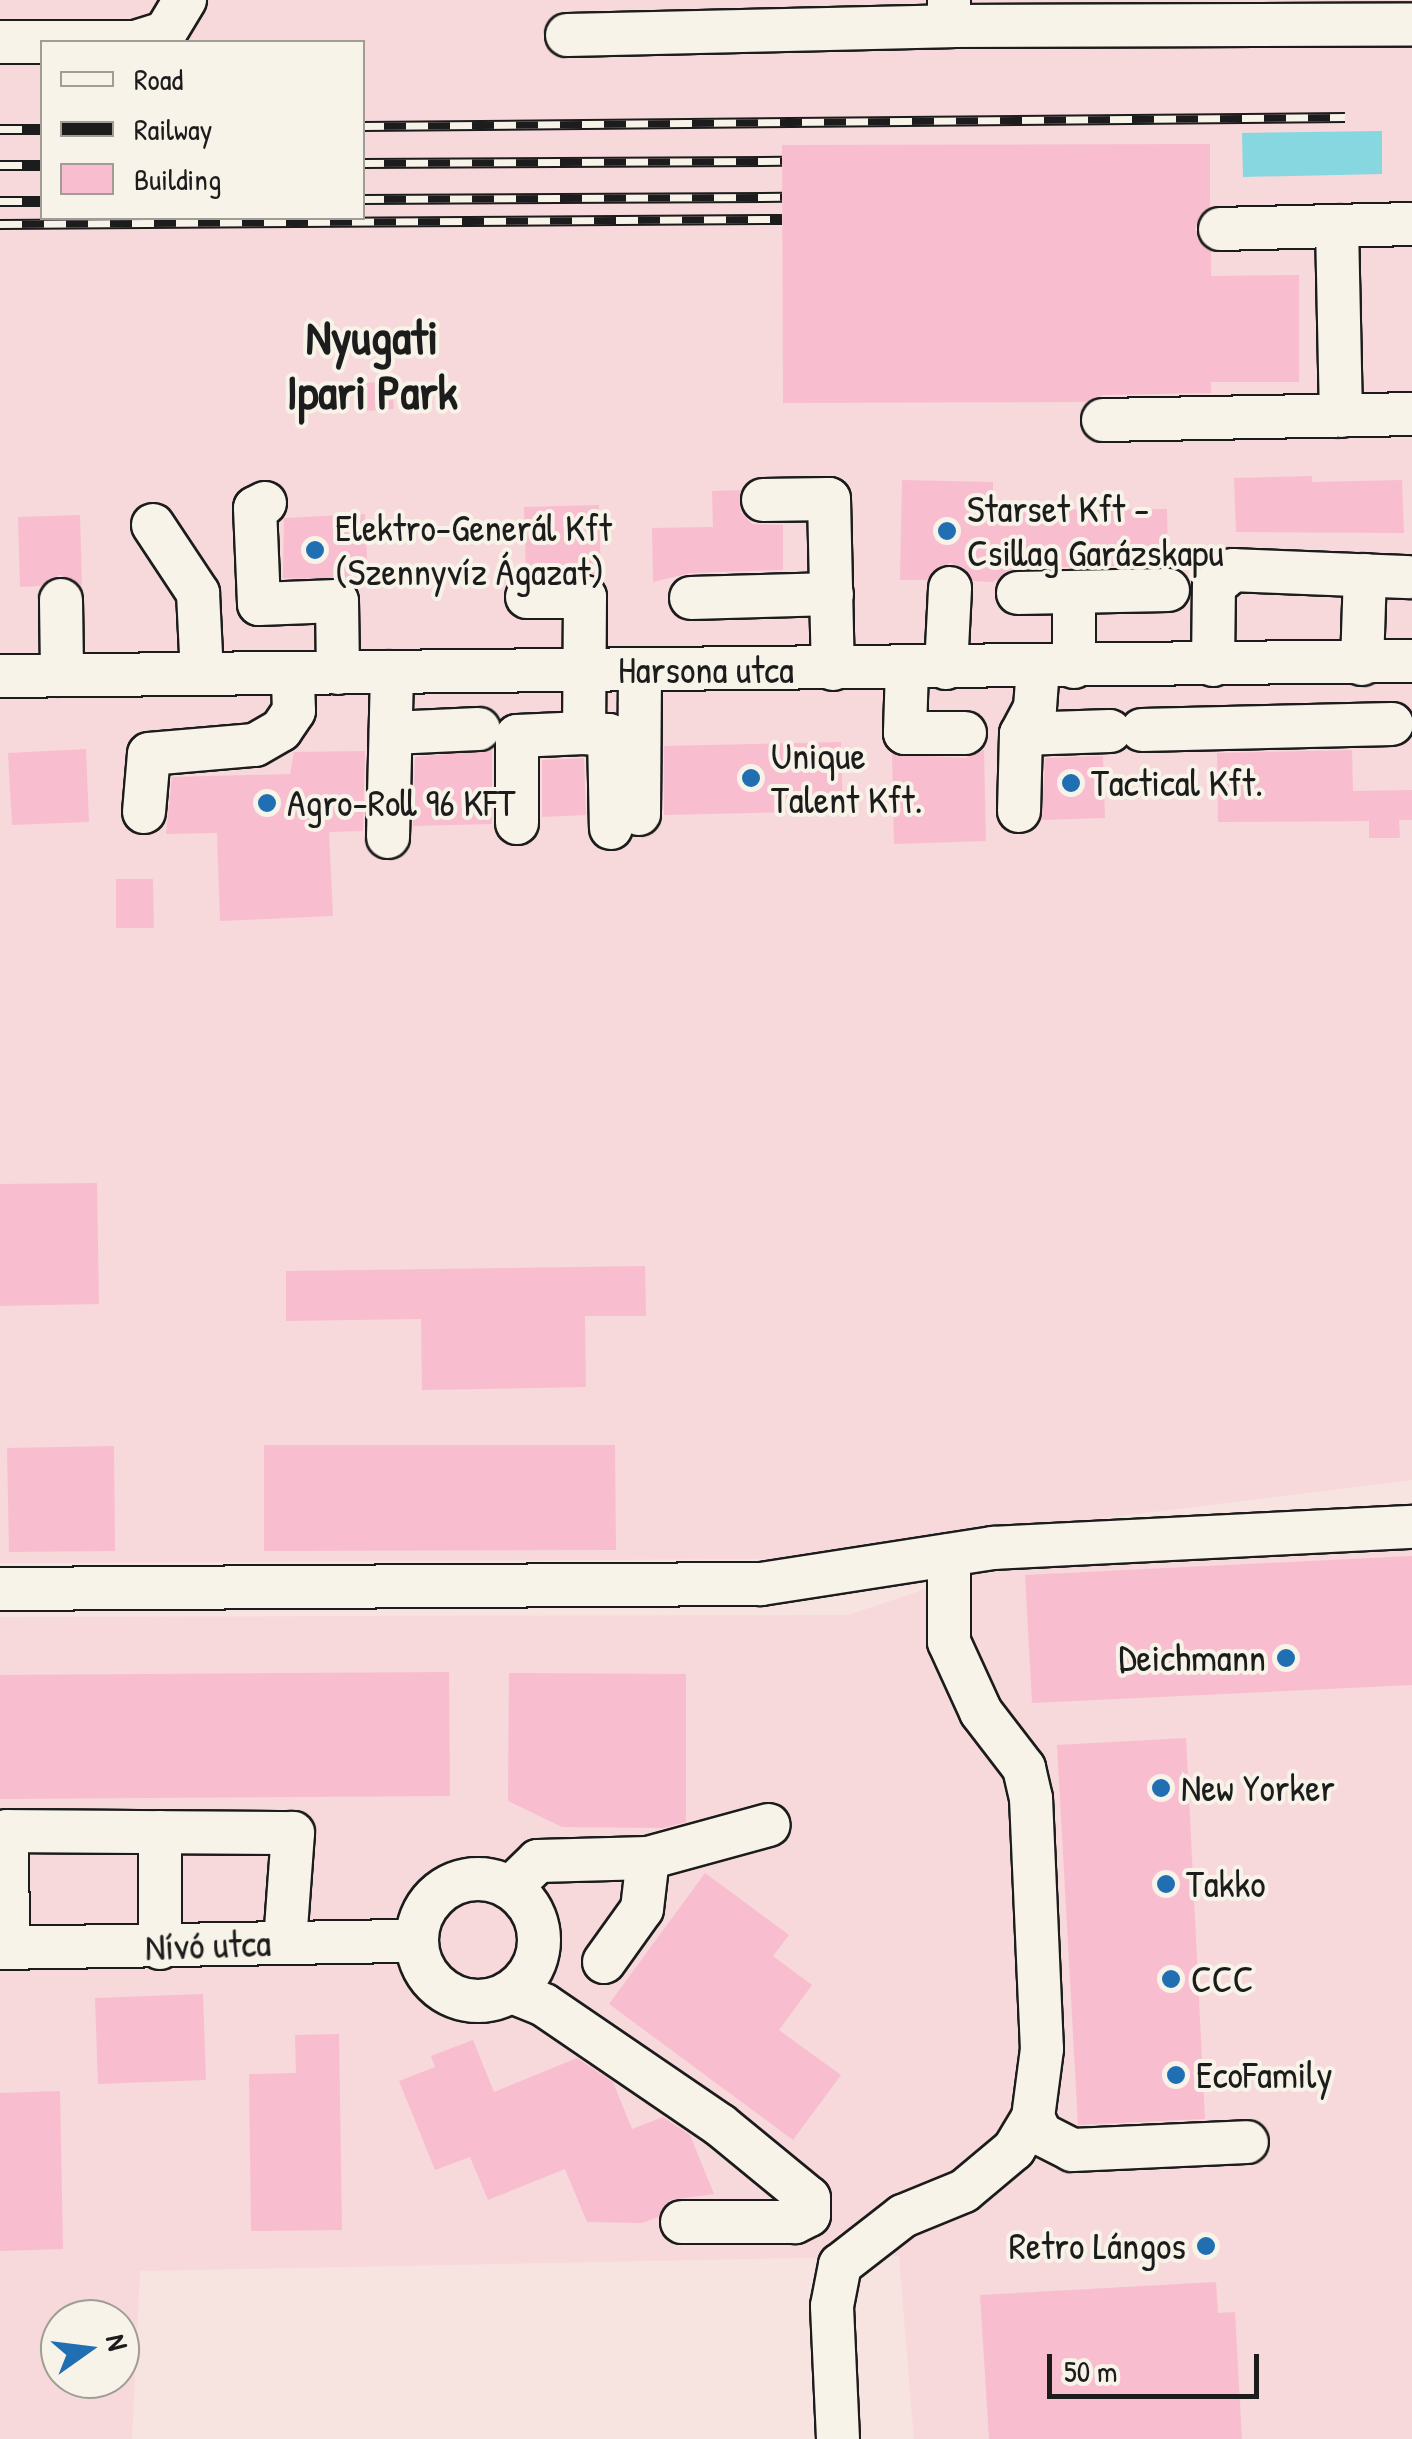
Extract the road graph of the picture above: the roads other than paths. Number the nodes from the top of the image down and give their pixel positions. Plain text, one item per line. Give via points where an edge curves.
1 (185, 2) edge
2 (949, 13) edge
3 (1412, 24) edge
4 (567, 35) dead end
5 (142, 40) edge
6 (0, 42) edge
7 (40, 42) edge
8 (1412, 224) edge
9 (1336, 226) junction
10 (1220, 229) dead end
11 (1412, 414) edge
12 (1341, 416) junction
13 (1103, 420) dead end
14 (763, 500) dead end
15 (265, 503) dead end
16 (153, 525) dead end
17 (1365, 575) junction
18 (1409, 577) dead end
19 (950, 588) dead end
20 (1168, 590) dead end
21 (1018, 593) dead end
22 (1074, 593) junction
23 (832, 594) junction
24 (527, 596) dead end
25 (692, 598) dead end
26 (61, 600) dead end
27 (1412, 662) edge
28 (1362, 664) junction
29 (1213, 666) junction
30 (1056, 667) junction
31 (926, 668) junction
32 (833, 669) junction
33 (586, 670) junction
34 (640, 670) junction
35 (392, 672) junction
36 (480, 672) junction
37 (293, 673) junction
38 (338, 673) junction
39 (202, 674) junction
40 (62, 675) junction
41 (0, 676) edge
42 (1392, 724) dead end
43 (391, 732) junction
44 (965, 733) dead end
45 (584, 734) junction
46 (1021, 734) junction
47 (144, 812) dead end
48 (1019, 812) dead end
49 (517, 823) dead end
50 (388, 837) dead end
51 (1412, 1527) edge
52 (948, 1554) junction
53 (0, 1589) edge
54 (769, 1825) dead end
55 (160, 1832) junction
56 (648, 1858) junction
57 (510, 1888) junction
58 (285, 1942) junction
59 (416, 1942) junction
60 (4, 1948) edge
61 (160, 1948) junction
62 (604, 1962) dead end
63 (512, 1992) junction
64 (1032, 2117) junction
65 (1247, 2142) dead end
66 (682, 2222) dead end
67 (838, 2439) edge

1 - 5 street via 165,33
2 - 3 street
2 - 4 street
6 - 7 street
8 - 9 street
9 - 10 street
9 - 12 street
11 - 12 street
12 - 13 street
14 - 23 street via 829,499
15 - 38 street via 254,508 259,604 337,601
16 - 39 street via 198,592
17 - 18 street
17 - 28 street
17 - 29 street via 1232,570 1214,586
19 - 31 street
20 - 22 street
21 - 22 street
22 - 30 street
23 - 25 street
23 - 32 street
24 - 33 street via 585,597
26 - 40 street
27 - 28 street, Harsona utca
28 - 29 street, Harsona utca
29 - 30 street, Harsona utca
30 - 31 street, Harsona utca
30 - 46 street
31 - 32 street, Harsona utca
31 - 44 street via 905,733
32 - 34 street, Harsona utca
33 - 34 street, Harsona utca
33 - 36 street, Harsona utca
33 - 45 street
34 - 45 street via 625,828 609,735
35 - 36 street, Harsona utca
35 - 38 street, Harsona utca
35 - 43 street
36 - 43 street via 480,738
37 - 38 street, Harsona utca
37 - 39 street, Harsona utca
37 - 47 street via 294,711 268,738 228,751 149,754
39 - 40 street, Harsona utca
40 - 41 street, Harsona utca
42 - 46 street
43 - 50 street
45 - 49 street via 516,736
46 - 48 street
51 - 52 street
52 - 53 street via 762,1584
52 - 64 street via 949,1642 981,1712 1024,1768 1030,1798 1042,2035
54 - 56 street
55 - 58 street via 293,1832
55 - 60 street via 7,1830
55 - 61 street
56 - 57 street via 538,1861
56 - 62 street via 642,1909
57 - 59 street via 474,1878 439,1892 418,1923
57 - 63 street via 530,1910 540,1939 532,1969
58 - 59 street, Nívó utca
58 - 61 street, Nívó utca
59 - 63 street via 428,1977 458,1999 476,2002
60 - 61 street, Nívó utca
63 - 66 street via 544,2004 720,2126 809,2198 809,2215 795,2222
64 - 65 street via 1040,2134 1072,2150
64 - 67 street via 1014,2149 964,2191 903,2216 840,2265 832,2306

